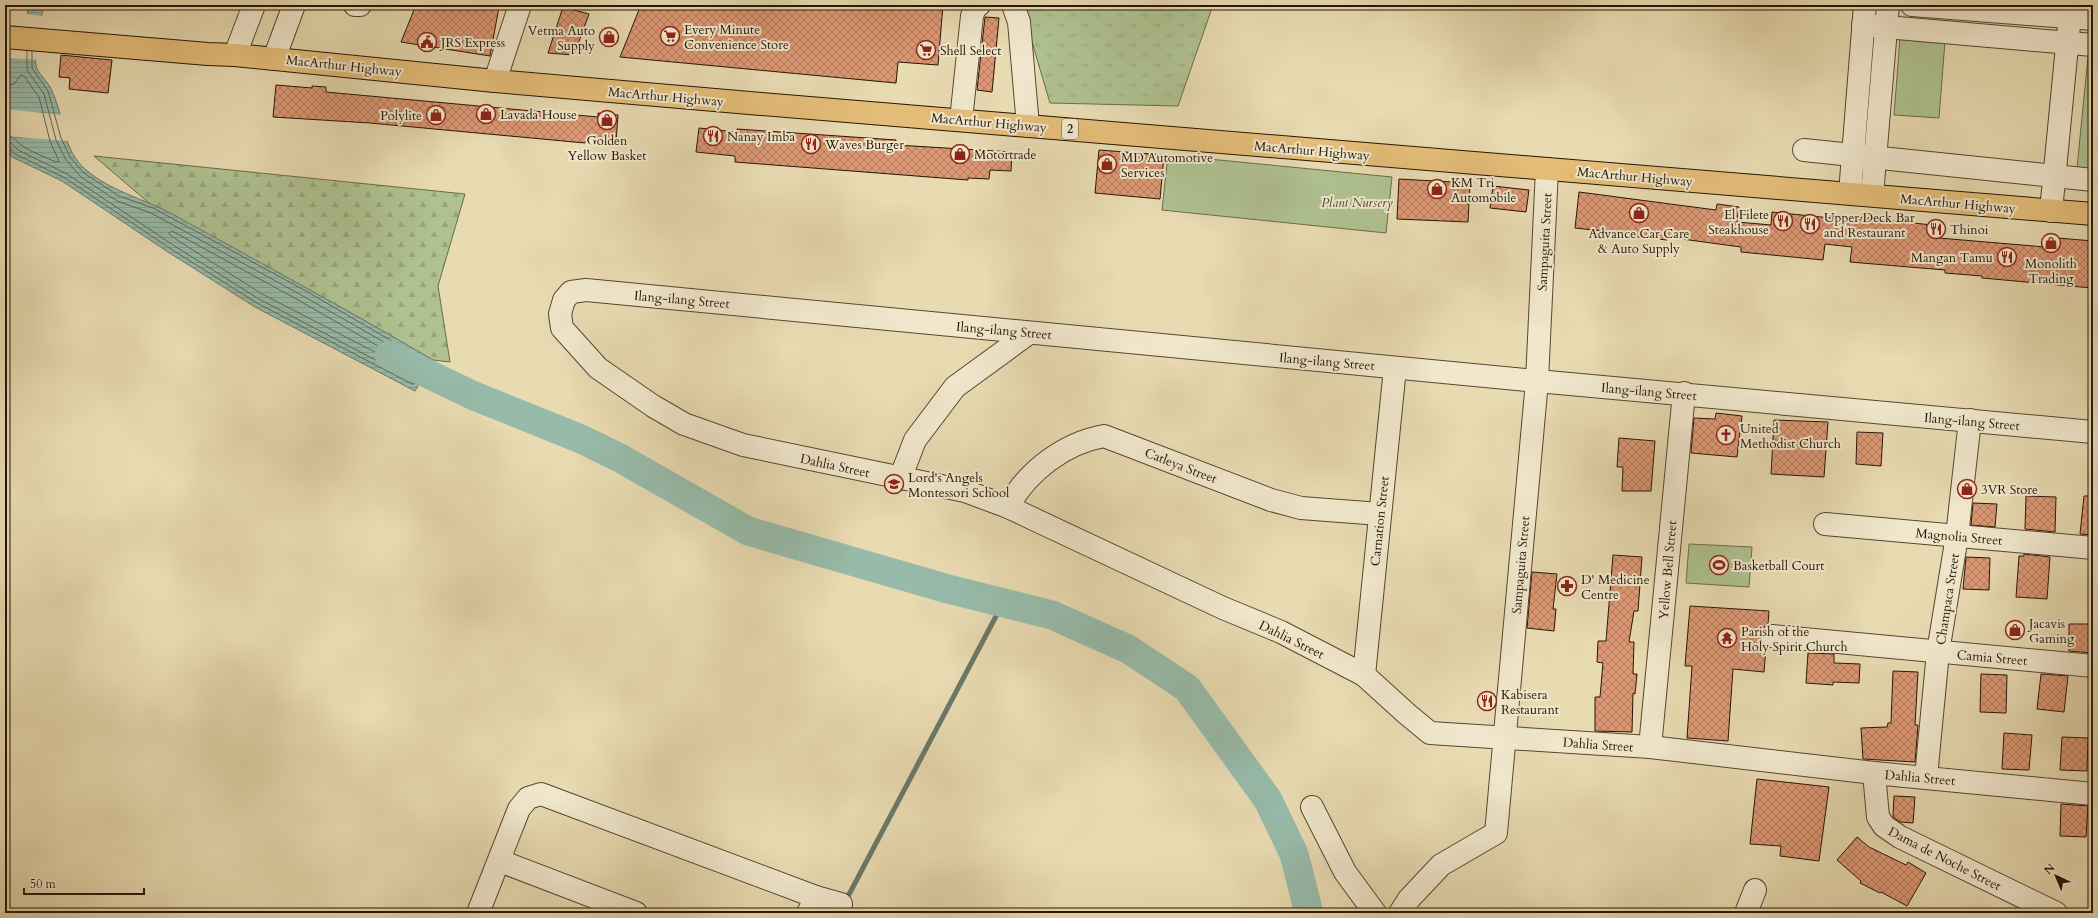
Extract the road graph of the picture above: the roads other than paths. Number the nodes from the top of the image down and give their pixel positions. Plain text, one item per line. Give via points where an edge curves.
1 (254, 5) edge
2 (294, 5) edge
3 (355, 5) edge
4 (360, 5) edge
5 (520, 5) edge
6 (979, 5) edge
7 (1012, 5) edge
8 (1888, 5) edge
9 (1912, 5) edge
10 (2070, 11) edge
11 (1864, 15) edge
12 (2093, 19) edge
13 (1886, 27) junction
14 (5, 37) edge
15 (2067, 42) junction
16 (2093, 44) edge
17 (235, 55) junction
18 (274, 58) junction
19 (494, 81) junction
20 (960, 120) junction
21 (1028, 126) junction
22 (1804, 150) dead end
23 (1853, 156) junction
24 (1875, 158) junction
25 (1547, 169) junction
26 (2054, 177) junction
27 (2093, 180) edge
28 (1861, 194) junction
29 (2051, 211) junction
30 (2093, 214) edge
31 (564, 300) joint
32 (1030, 333) junction
33 (1396, 368) junction
34 (1537, 381) junction
35 (1684, 393) junction
36 (1970, 420) junction
37 (2093, 432) edge
38 (900, 479) junction
39 (1008, 507) junction
40 (1380, 514) junction
41 (1825, 524) dead end
42 (1957, 536) junction
43 (2093, 548) edge
44 (1772, 636) dead end
45 (1938, 652) junction
46 (2093, 666) edge
47 (1364, 675) junction
48 (1504, 737) junction
49 (1650, 747) junction
50 (1874, 773) junction
51 (1926, 778) junction
52 (2093, 794) edge
53 (1312, 807) dead end
54 (500, 861) junction
55 (1755, 890) dead end
56 (842, 904) dead end
57 (812, 905) edge
58 (478, 913) edge
59 (636, 913) edge
60 (1375, 913) edge
61 (1400, 913) edge
62 (1746, 913) edge
63 (2056, 913) edge

1 - 17 street
2 - 18 street
3 - 4 street
5 - 19 street
6 - 20 street via 972,16
7 - 21 street via 1019,22
8 - 13 street
9 - 10 street
10 - 12 street
10 - 15 street
11 - 13 street
11 - 23 street
13 - 15 street
13 - 24 street
14 - 17 highway, MacArthur Highway / 2
15 - 16 street
15 - 26 street
17 - 18 highway, MacArthur Highway / 2
18 - 19 highway, MacArthur Highway / 2
19 - 20 highway, MacArthur Highway / 2
20 - 21 highway, MacArthur Highway / 2
21 - 25 highway, MacArthur Highway / 2
22 - 23 street
23 - 24 street
23 - 28 street
24 - 26 street
24 - 28 street
25 - 28 highway, MacArthur Highway / 2
25 - 34 street, Sampaguita Street
26 - 27 street
26 - 29 street
28 - 29 highway, MacArthur Highway / 2
29 - 30 highway, MacArthur Highway / 2
31 - 32 street, Ilang-ilang Street via 572,292 586,290
31 - 38 street, Dahlia Street via 560,314 562,328 598,368 684,424 744,445
32 - 33 street, Ilang-ilang Street
32 - 38 street via 956,387 915,440
33 - 34 street, Ilang-ilang Street
33 - 40 street, Carnation Street
34 - 35 street, Ilang-ilang Street
34 - 48 street, Sampaguita Street
35 - 36 street, Ilang-ilang Street
35 - 49 street, Yellow Bell Street
36 - 37 street, Ilang-ilang Street
36 - 42 street, Champaca Street
38 - 39 street, Dahlia Street via 965,492
39 - 40 street, Catleya Street via 1015,494 1045,464 1068,447 1104,436 1271,500 1301,508
39 - 47 street, Dahlia Street via 1223,608 1281,632
40 - 47 street, Carnation Street
41 - 42 street, Magnolia Street
42 - 43 street, Magnolia Street
42 - 45 street, Champaca Street
44 - 45 street, Camia Street
45 - 46 street, Camia Street
45 - 51 street, Champaca Street
47 - 48 street, Dahlia Street via 1430,733
48 - 49 street, Dahlia Street
48 - 61 street, Sampaguita Street via 1496,833 1441,865 1409,899
49 - 50 street, Dahlia Street
50 - 51 street, Dahlia Street
50 - 63 street, Dama de Noche Street via 1878,816 1884,826 1900,837
51 - 52 street, Dahlia Street
53 - 60 street via 1345,872
54 - 57 street via 519,809 528,798 541,794
54 - 58 street
54 - 59 street
55 - 62 street
56 - 57 street

